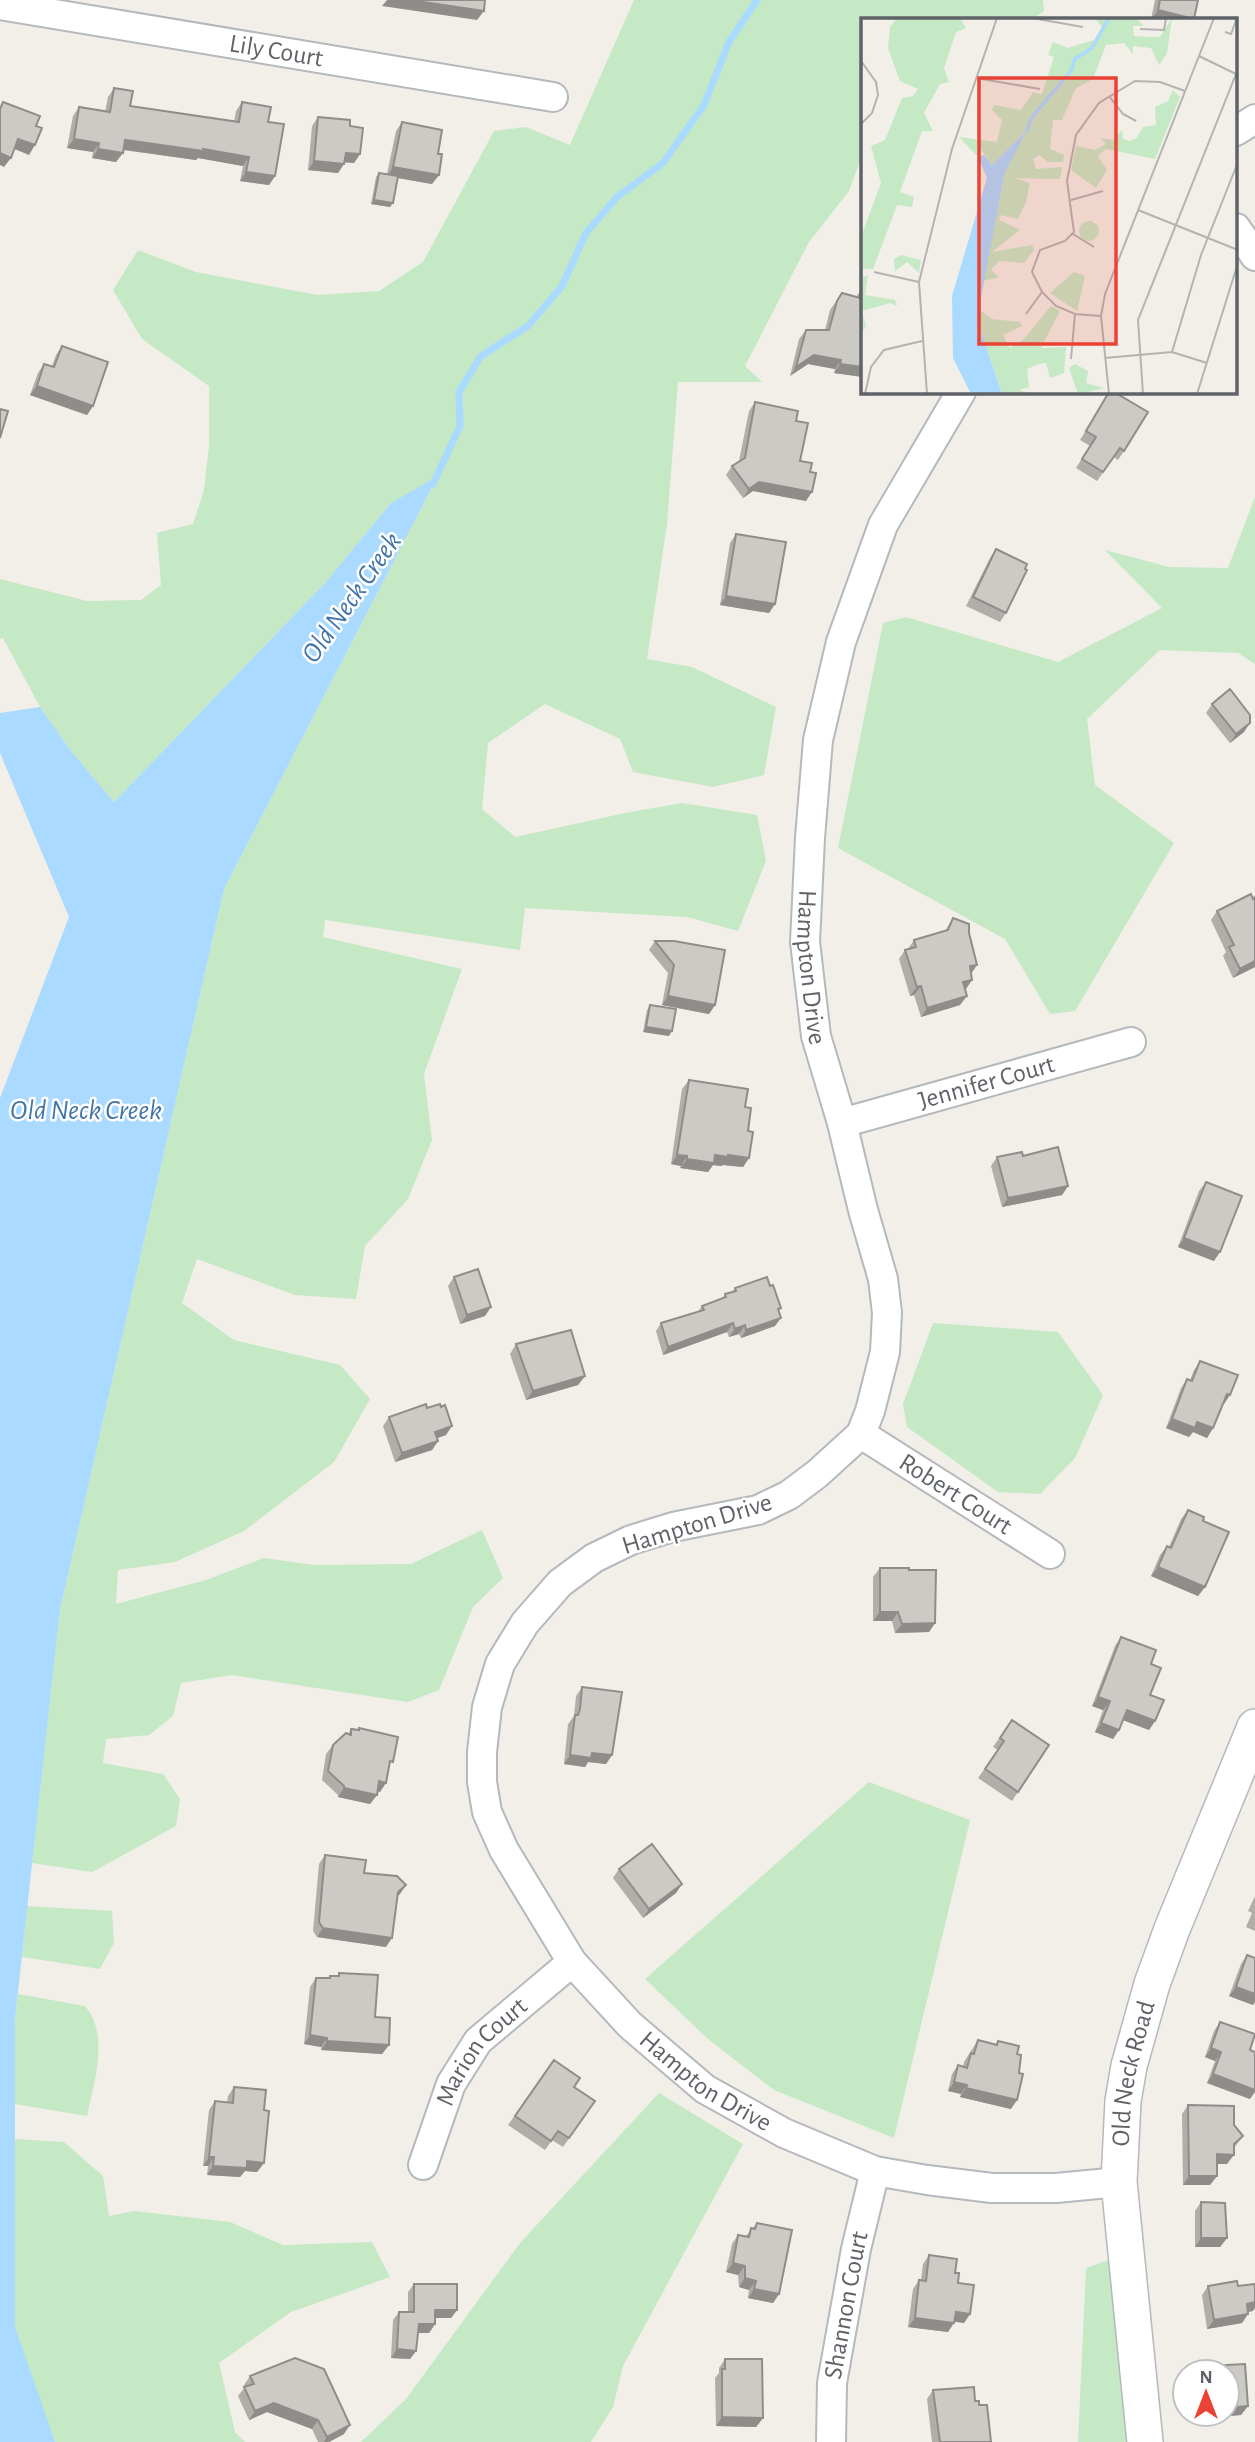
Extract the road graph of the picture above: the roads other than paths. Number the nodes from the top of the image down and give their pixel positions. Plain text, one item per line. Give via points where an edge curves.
1 (0, 5) edge
2 (553, 97) dead end
3 (1255, 119) edge
4 (1238, 130) edge
5 (1238, 231) edge
6 (1255, 256) edge
7 (960, 394) edge
8 (1131, 1042) dead end
9 (842, 1123) junction
10 (861, 1434) junction
11 (1050, 1554) dead end
12 (1255, 1727) edge
13 (572, 1962) junction
14 (423, 2165) dead end
15 (875, 2171) junction
16 (1119, 2182) junction
17 (831, 2442) edge
18 (1145, 2442) edge

1 - 2 street, Lily Court
3 - 4 street
5 - 6 street
7 - 9 street, Hampton Drive via 883,525 841,642 818,740 805,942 816,1036
8 - 9 street, Jennifer Court
9 - 10 street, Hampton Drive via 883,1279 887,1313 885,1352
10 - 11 street, Robert Court
10 - 13 street, Hampton Drive via 789,1495 758,1510 673,1527 594,1558 560,1583 525,1623 500,1664 487,1706 482,1752 487,1812 504,1850
12 - 16 street, Old Neck Road via 1152,1984 1123,2101
13 - 14 street, Marion Court via 478,2042 451,2084
13 - 15 street, Hampton Drive via 630,2025 705,2090 784,2133
15 - 16 street, Hampton Drive via 992,2188
15 - 17 street, Shannon Court via 832,2383
16 - 18 street, Old Neck Road

